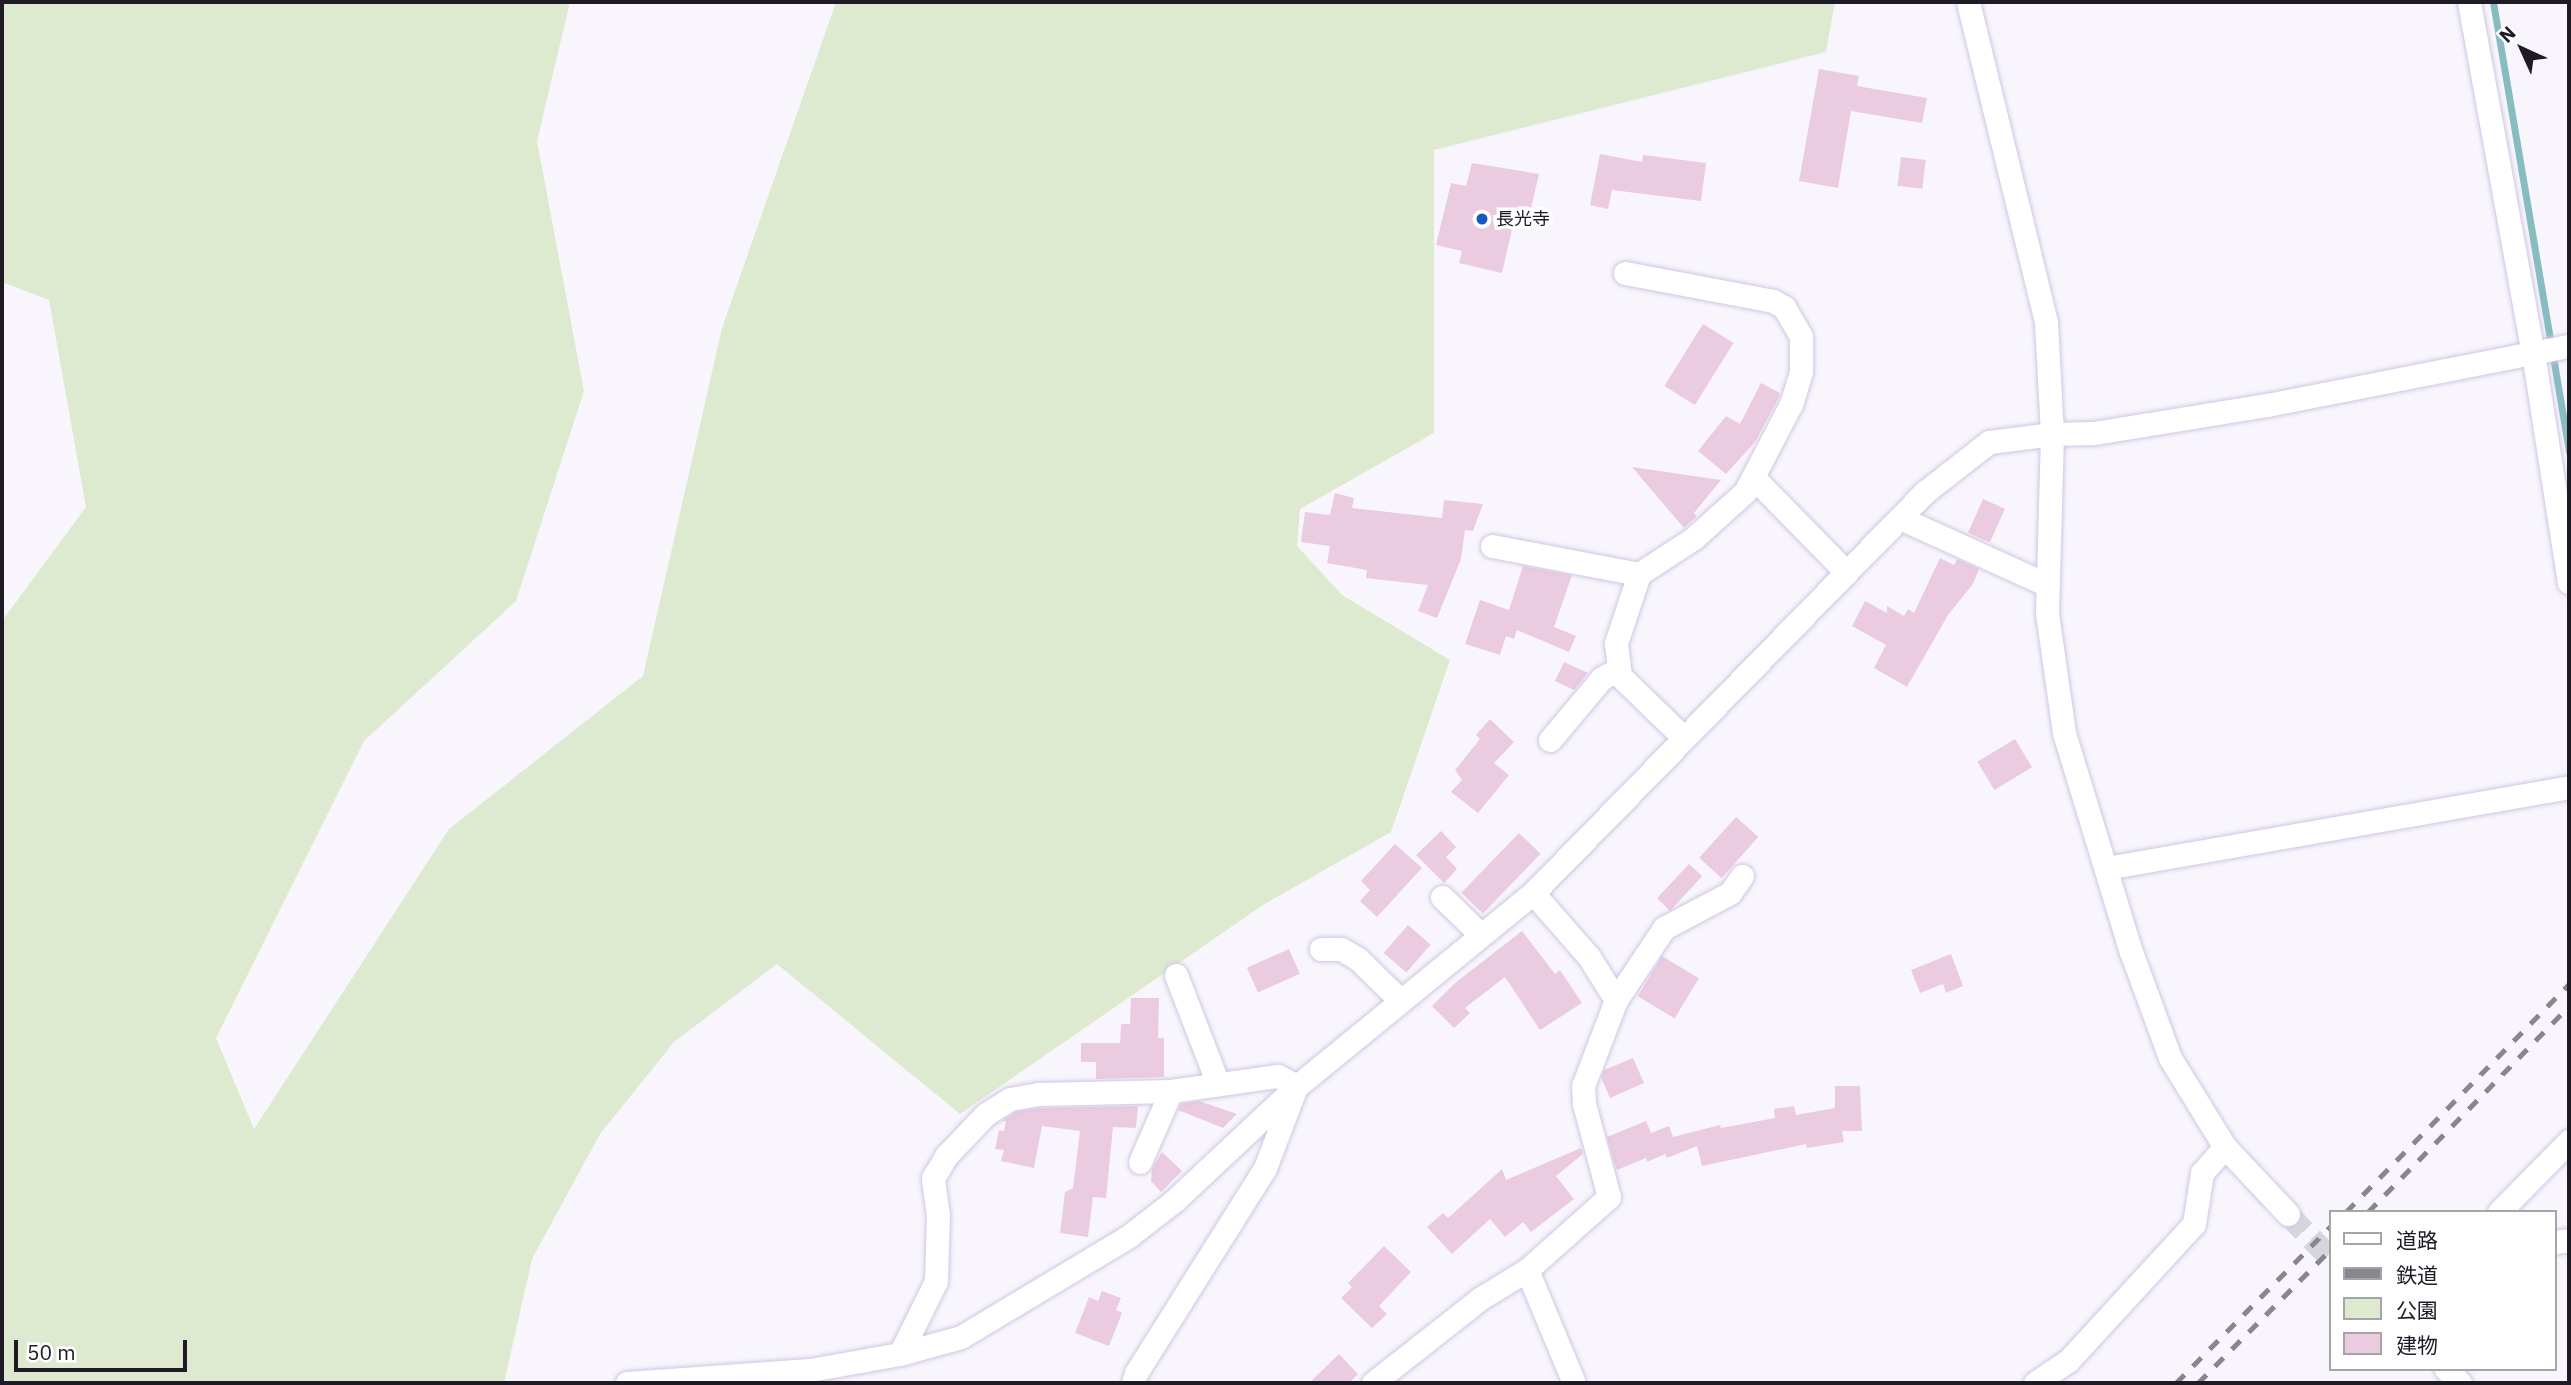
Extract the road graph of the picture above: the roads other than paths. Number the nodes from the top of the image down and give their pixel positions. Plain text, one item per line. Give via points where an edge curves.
1 (1968, 2) edge
2 (2469, 2) edge
3 (1625, 273) dead end
4 (2569, 346) edge
5 (2533, 352) junction
6 (2052, 433) junction
7 (1753, 477) junction
8 (1900, 518) junction
9 (1492, 546) dead end
10 (1846, 572) junction
11 (1639, 574) junction
12 (2569, 582) edge
13 (2048, 585) junction
14 (1619, 669) junction
15 (1683, 737) junction
16 (1550, 740) dead end
17 (2569, 787) edge
18 (2106, 868) junction
19 (1742, 876) dead end
20 (1533, 892) junction
21 (1442, 897) dead end
22 (1480, 934) junction
23 (1321, 949) dead end
24 (1176, 975) dead end
25 (1400, 1000) junction
26 (1616, 1000) junction
27 (1218, 1084) junction
28 (1297, 1086) junction
29 (1171, 1091) junction
30 (2569, 1141) edge
31 (2225, 1147) junction
32 (1140, 1161) dead end
33 (2502, 1210) edge
34 (2288, 1214) tunnel mouth
35 (1527, 1270) junction
36 (901, 1353) junction
37 (627, 1383) edge
38 (1133, 1383) edge
39 (1373, 1383) edge
40 (1574, 1383) edge
41 (2035, 1383) edge

1 - 6 street via 2046,323
2 - 5 street
3 - 7 street via 1773,301 1784,307 1801,337 1801,372 1791,404
4 - 5 street
5 - 6 street via 2267,405 2094,433
5 - 12 street
6 - 8 street via 1989,442 1925,492
6 - 13 street
7 - 10 street
7 - 11 street via 1745,492 1694,538
8 - 10 street
8 - 13 street
9 - 11 street
10 - 15 street
11 - 14 street via 1616,643
13 - 18 street via 2047,613 2064,733
14 - 15 street via 1620,676
14 - 16 street via 1602,678
15 - 20 street
17 - 18 street
18 - 31 street via 2170,1058
19 - 26 street via 1730,893 1664,928
20 - 22 street
20 - 26 street via 1589,957
21 - 22 street
22 - 25 street
23 - 25 street via 1341,949
24 - 27 street
25 - 28 street
26 - 35 street via 1583,1086 1609,1197
27 - 28 street via 1278,1076
27 - 29 street
28 - 36 street via 1174,1201 1129,1236 961,1337
28 - 38 street via 1265,1168
29 - 32 street
29 - 36 street via 1038,1094 1010,1100 973,1125 933,1178 938,1215 936,1281
30 - 33 street
31 - 34 street
31 - 41 street via 2202,1173 2194,1224 2068,1361
35 - 39 street via 1481,1298
35 - 40 street
36 - 37 street via 810,1370

